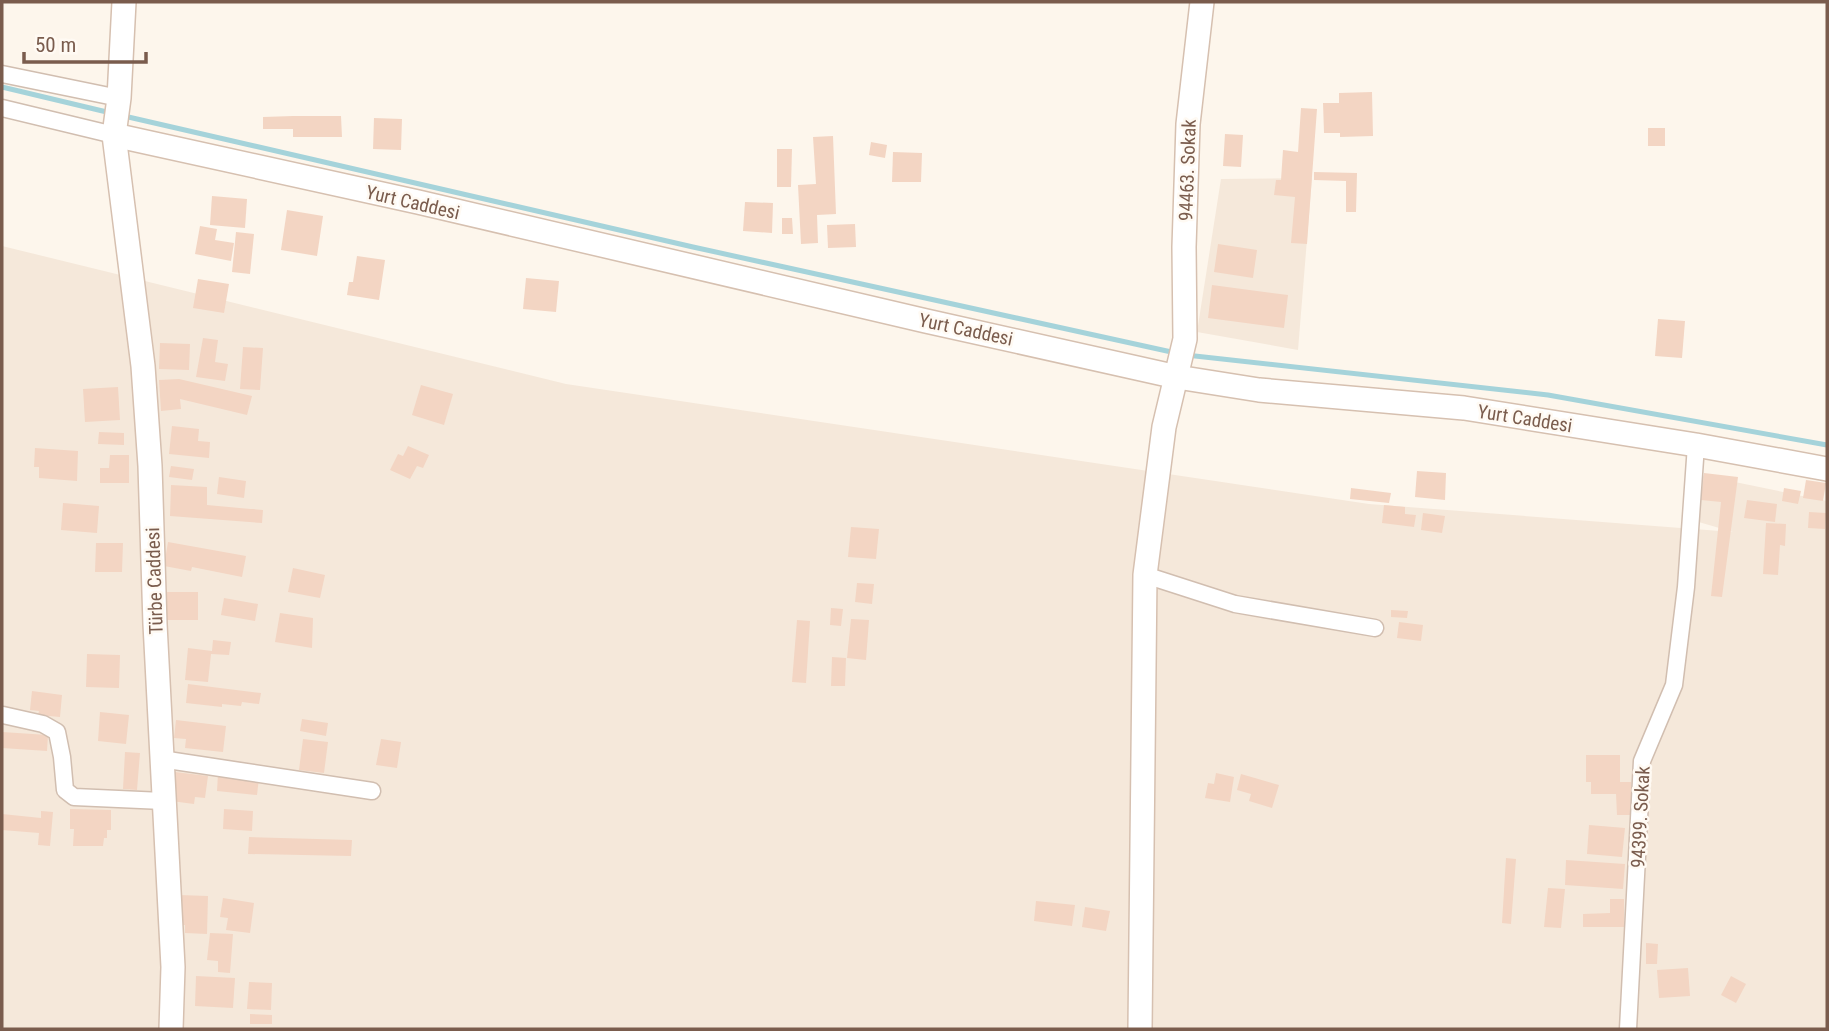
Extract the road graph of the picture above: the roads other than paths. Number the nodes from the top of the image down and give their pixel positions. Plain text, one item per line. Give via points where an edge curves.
1 (124, 2) edge
2 (1202, 2) edge
3 (2, 74) edge
4 (119, 98) junction
5 (2, 108) edge
6 (114, 135) junction
7 (1178, 377) junction
8 (1696, 445) junction
9 (1827, 469) edge
10 (1145, 575) junction
11 (1376, 628) dead end
12 (3, 715) edge
13 (161, 759) junction
14 (372, 791) dead end
15 (163, 800) junction
16 (171, 1029) edge
17 (1140, 1029) edge
18 (1628, 1029) edge

1 - 4 street, Türbe Caddesi
2 - 7 street, 94463. Sokak via 1188,124 1185,339
3 - 4 street
4 - 6 street, Türbe Caddesi
5 - 6 street
6 - 7 street, Yurt Caddesi
6 - 13 street, Türbe Caddesi via 148,433
7 - 8 street, Yurt Caddesi via 1259,390 1464,408
7 - 10 street, 94463. Sokak via 1164,426
8 - 9 street, Yurt Caddesi
8 - 18 street, 94399. Sokak via 1674,685 1642,761
10 - 11 street via 1235,604
10 - 17 street, 94463. Sokak
12 - 15 street via 57,732 65,790 74,797
13 - 14 street
13 - 15 street, Türbe Caddesi
15 - 16 street, Türbe Caddesi via 173,967

